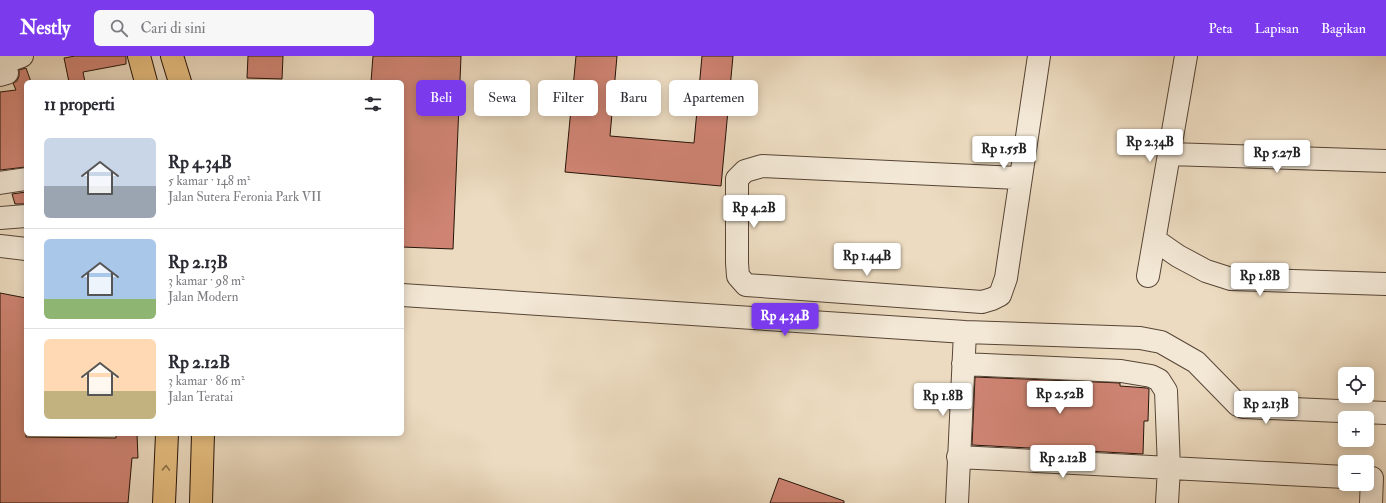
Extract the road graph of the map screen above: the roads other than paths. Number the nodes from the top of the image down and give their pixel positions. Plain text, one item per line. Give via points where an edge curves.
1 (22, 56) edge
2 (139, 56) edge
3 (172, 56) edge
4 (1039, 56) edge
5 (1186, 56) edge
6 (0, 75) edge
7 (145, 80) edge
8 (179, 80) edge
9 (1169, 154) junction
10 (1386, 161) edge
11 (1020, 178) junction
12 (24, 179) edge
13 (0, 183) edge
14 (24, 216) edge
15 (0, 218) edge
16 (1155, 240) junction
17 (0, 246) edge
18 (24, 249) edge
19 (1148, 276) dead end
20 (1386, 284) edge
21 (404, 294) edge
22 (965, 332) junction
23 (963, 364) junction
24 (1386, 414) edge
25 (167, 436) edge
26 (203, 436) edge
27 (958, 457) junction
28 (1168, 468) junction
29 (1338, 477) edge
30 (1371, 491) edge
31 (164, 503) edge
32 (201, 503) edge
33 (957, 503) edge
34 (1167, 503) edge
35 (1371, 503) edge

1 - 6 street via 4,64 7,73
2 - 7 main road
3 - 8 main road
4 - 11 street
5 - 9 street
9 - 10 street
9 - 16 street
11 - 11 street via 1006,278 1000,295 992,299 982,302 746,285 738,276 737,179 745,171 762,166
12 - 13 street
14 - 15 street
16 - 19 street
16 - 20 street via 1206,271 1231,279
17 - 18 street
21 - 22 street
22 - 23 street
22 - 24 street via 1140,338 1161,342 1196,362 1238,405 1244,407
23 - 27 street
23 - 28 street via 1122,371 1159,380 1166,391
31 -> 25 main road
26 - 32 main road
27 - 28 street
27 - 33 street
28 - 29 street
28 - 34 street
30 - 35 street

